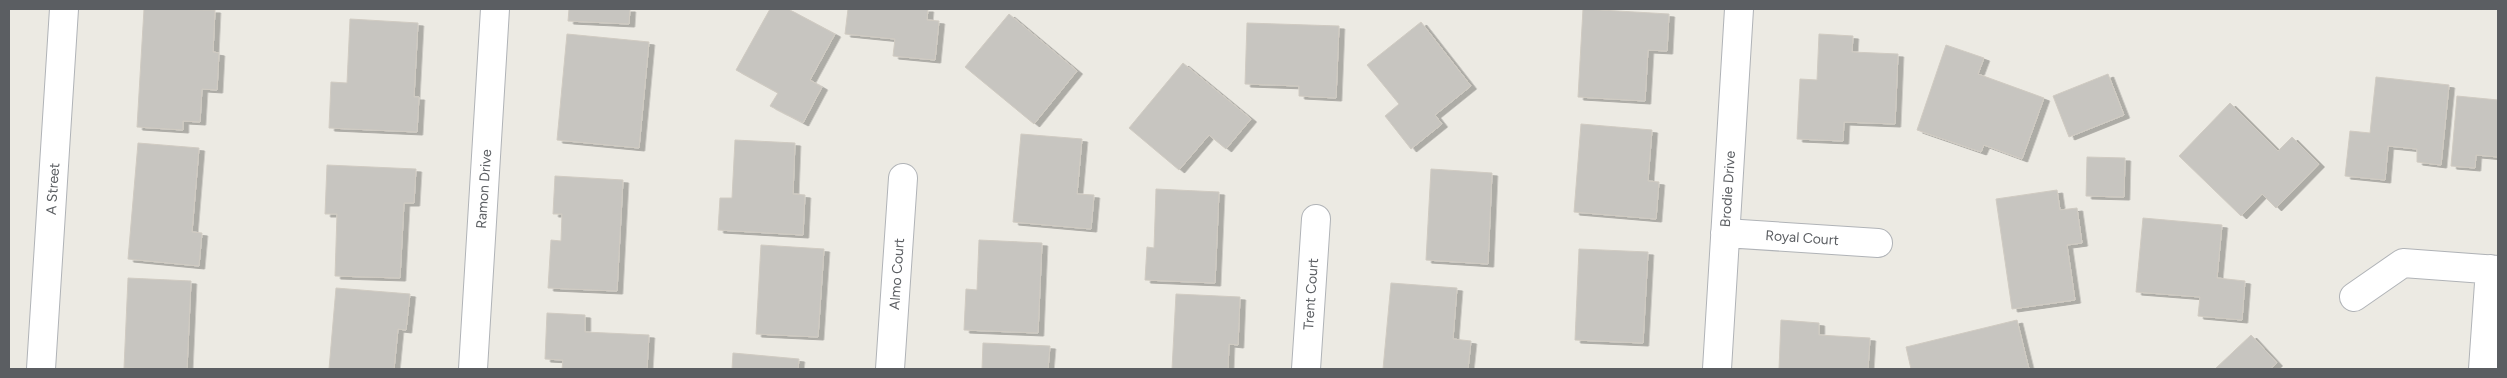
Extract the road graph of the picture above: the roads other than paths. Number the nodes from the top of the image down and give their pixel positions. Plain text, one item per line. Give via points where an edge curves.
1 (64, 9) edge
2 (496, 9) edge
3 (1739, 9) edge
4 (903, 178) dead end
5 (1316, 219) dead end
6 (1725, 233) junction
7 (1878, 243) dead end
8 (2494, 269) edge
9 (2354, 297) dead end
10 (42, 369) edge
11 (473, 369) edge
12 (890, 369) edge
13 (1306, 369) edge
14 (1717, 369) edge
15 (2483, 369) edge

1 - 10 street, A Street
2 - 11 street, Ramon Drive
3 - 6 street, Brodie Drive
4 - 12 street, Almo Court
5 - 13 street, Trent Court
6 - 7 street, Royal Court
6 - 14 street, Brodie Drive
8 - 9 street via 2403,263
8 - 15 street

